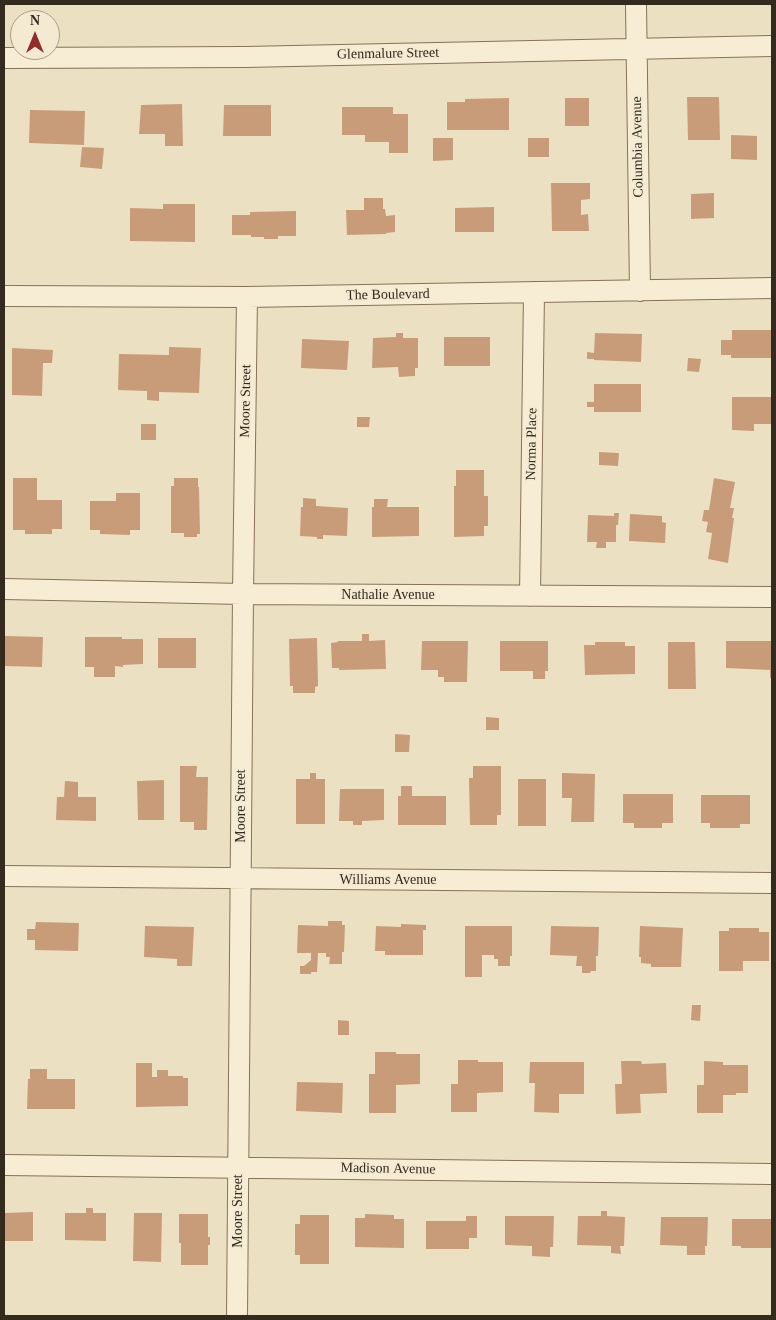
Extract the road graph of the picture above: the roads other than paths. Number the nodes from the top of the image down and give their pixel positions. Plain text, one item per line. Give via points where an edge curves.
1 (636, 4) edge
2 (772, 46) edge
3 (637, 49) junction
4 (4, 58) edge
5 (772, 288) edge
6 (640, 291) junction
7 (534, 292) junction
8 (4, 296) edge
9 (247, 297) junction
10 (4, 589) edge
11 (243, 594) junction
12 (530, 596) junction
13 (772, 597) edge
14 (4, 876) edge
15 (240, 879) junction
16 (772, 883) edge
17 (4, 1165) edge
18 (238, 1168) junction
19 (772, 1174) edge
20 (237, 1316) edge

1 - 3 street, Columbia Avenue
2 - 3 street, Glenmalure Street
3 - 4 street, Glenmalure Street
3 - 6 street, Columbia Avenue
5 - 6 street, The Boulevard
6 - 7 street, The Boulevard
7 - 9 street, The Boulevard
7 - 12 street, Norma Place
8 - 9 street, The Boulevard
9 - 11 street, Moore Street
10 - 11 street, Nathalie Avenue
11 - 12 street, Nathalie Avenue
11 - 15 street, Moore Street
12 - 13 street, Nathalie Avenue
14 - 15 street, Williams Avenue
15 - 16 street, Williams Avenue
15 - 18 street, Moore Street
17 - 18 street, Madison Avenue
18 - 19 street, Madison Avenue
18 - 20 street, Moore Street

